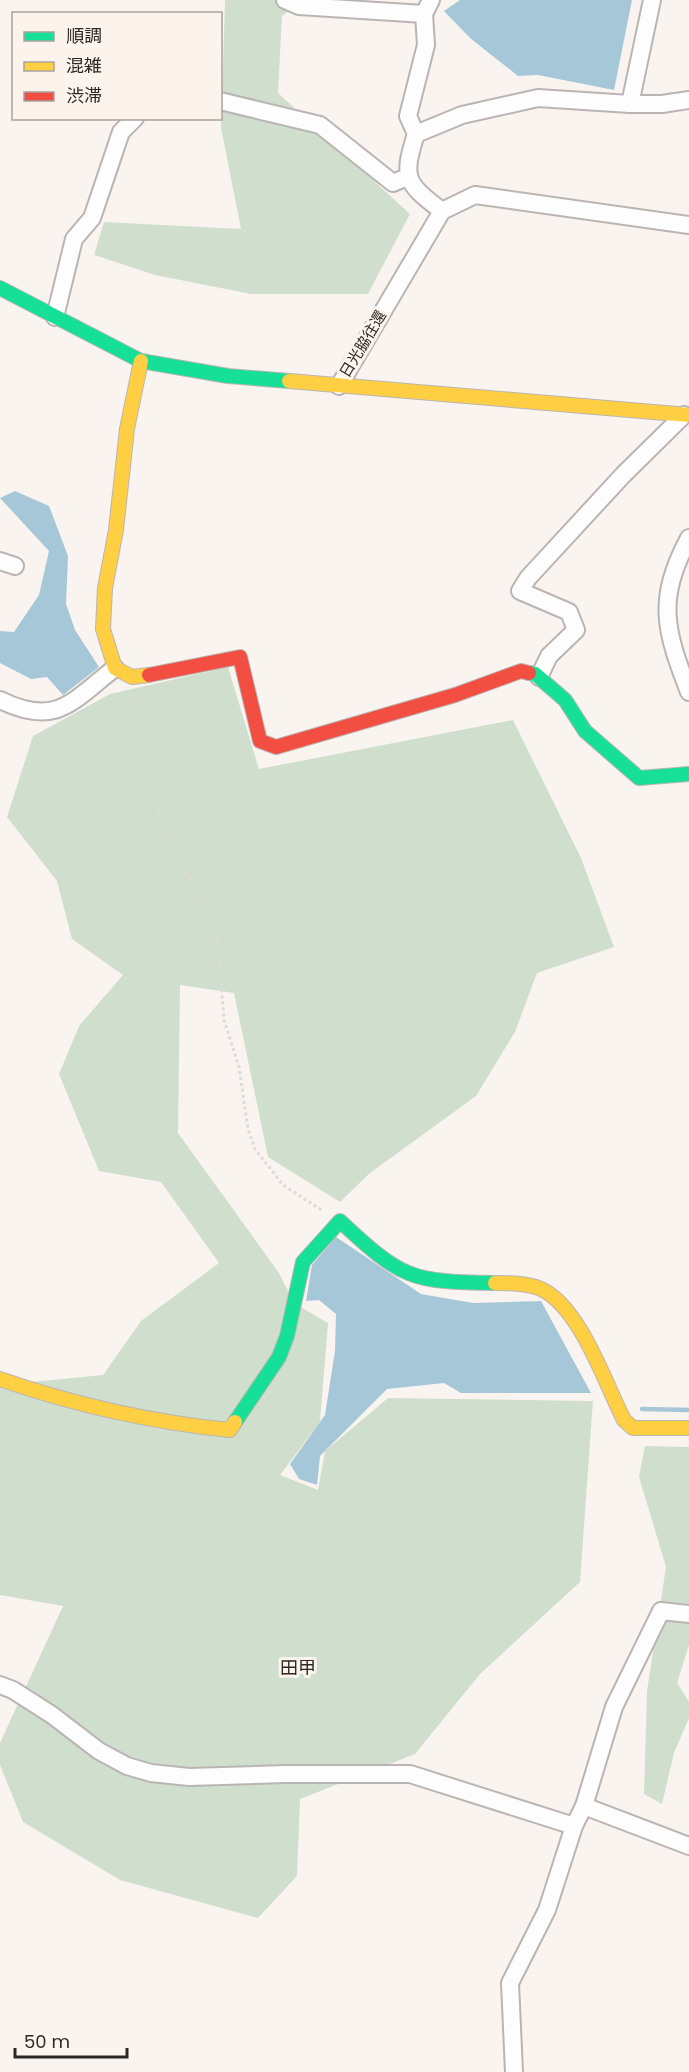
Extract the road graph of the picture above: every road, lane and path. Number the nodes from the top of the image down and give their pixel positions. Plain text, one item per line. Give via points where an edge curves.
1 (285, 0) edge
2 (652, 0) edge
3 (427, 7) edge
4 (689, 100) edge
5 (222, 102) edge
6 (630, 104) junction
7 (133, 120) edge
8 (416, 134) junction
9 (407, 177) junction
10 (442, 211) junction
11 (689, 225) edge
12 (0, 288) edge
13 (55, 317) junction
14 (141, 361) junction
15 (339, 386) junction
16 (686, 415) edge
17 (689, 538) edge
18 (115, 668) junction
19 (132, 677) junction
20 (539, 677) junction
21 (689, 692) edge
22 (0, 700) edge
23 (689, 774) edge
24 (340, 1221) junction
25 (0, 1379) edge
26 (689, 1428) edge
27 (689, 1614) edge
28 (0, 1685) edge
29 (584, 1806) junction
30 (574, 1826) junction
31 (689, 1846) edge
32 (514, 2072) edge

1 - 3 street via 299,6
2 - 6 street
3 - 8 street via 426,45 408,116
4 - 6 street
5 - 9 street via 320,126 393,183
6 - 8 street via 538,98 462,116
7 - 13 street via 120,132 92,218 74,239
8 - 9 street via 406,163
9 - 10 street
10 - 11 street via 475,195
10 - 15 street, 日光脇往還
12 - 13 street, 日光脇往還
13 - 14 street, 日光脇往還
14 - 15 street, 日光脇往還 via 228,376
14 - 18 street via 127,429 105,588 103,629
15 - 16 street
16 - 20 street via 622,475 520,591 569,612 576,630 549,656
17 - 21 street via 678,559 666,612 670,645
18 - 19 street
18 - 22 street via 66,706 44,714 21,711
19 - 20 street via 240,657 260,741 276,747 455,695 521,671
19 - 24 path via 147,729 161,833 172,858 202,892 218,933 224,1020 239,1067 248,1129 255,1149 283,1185
20 - 23 street via 565,700 585,731 639,778
24 - 25 street via 303,1262 279,1357 230,1430 185,1426 110,1410
24 - 26 street via 379,1257 416,1278 450,1284 516,1283 549,1293 576,1326 624,1420 633,1428
27 - 29 street via 661,1611 614,1707
28 - 30 street via 52,1715 99,1751 151,1773 189,1777 410,1774
29 - 30 street
29 - 31 street
30 - 32 street via 547,1910 510,1983

